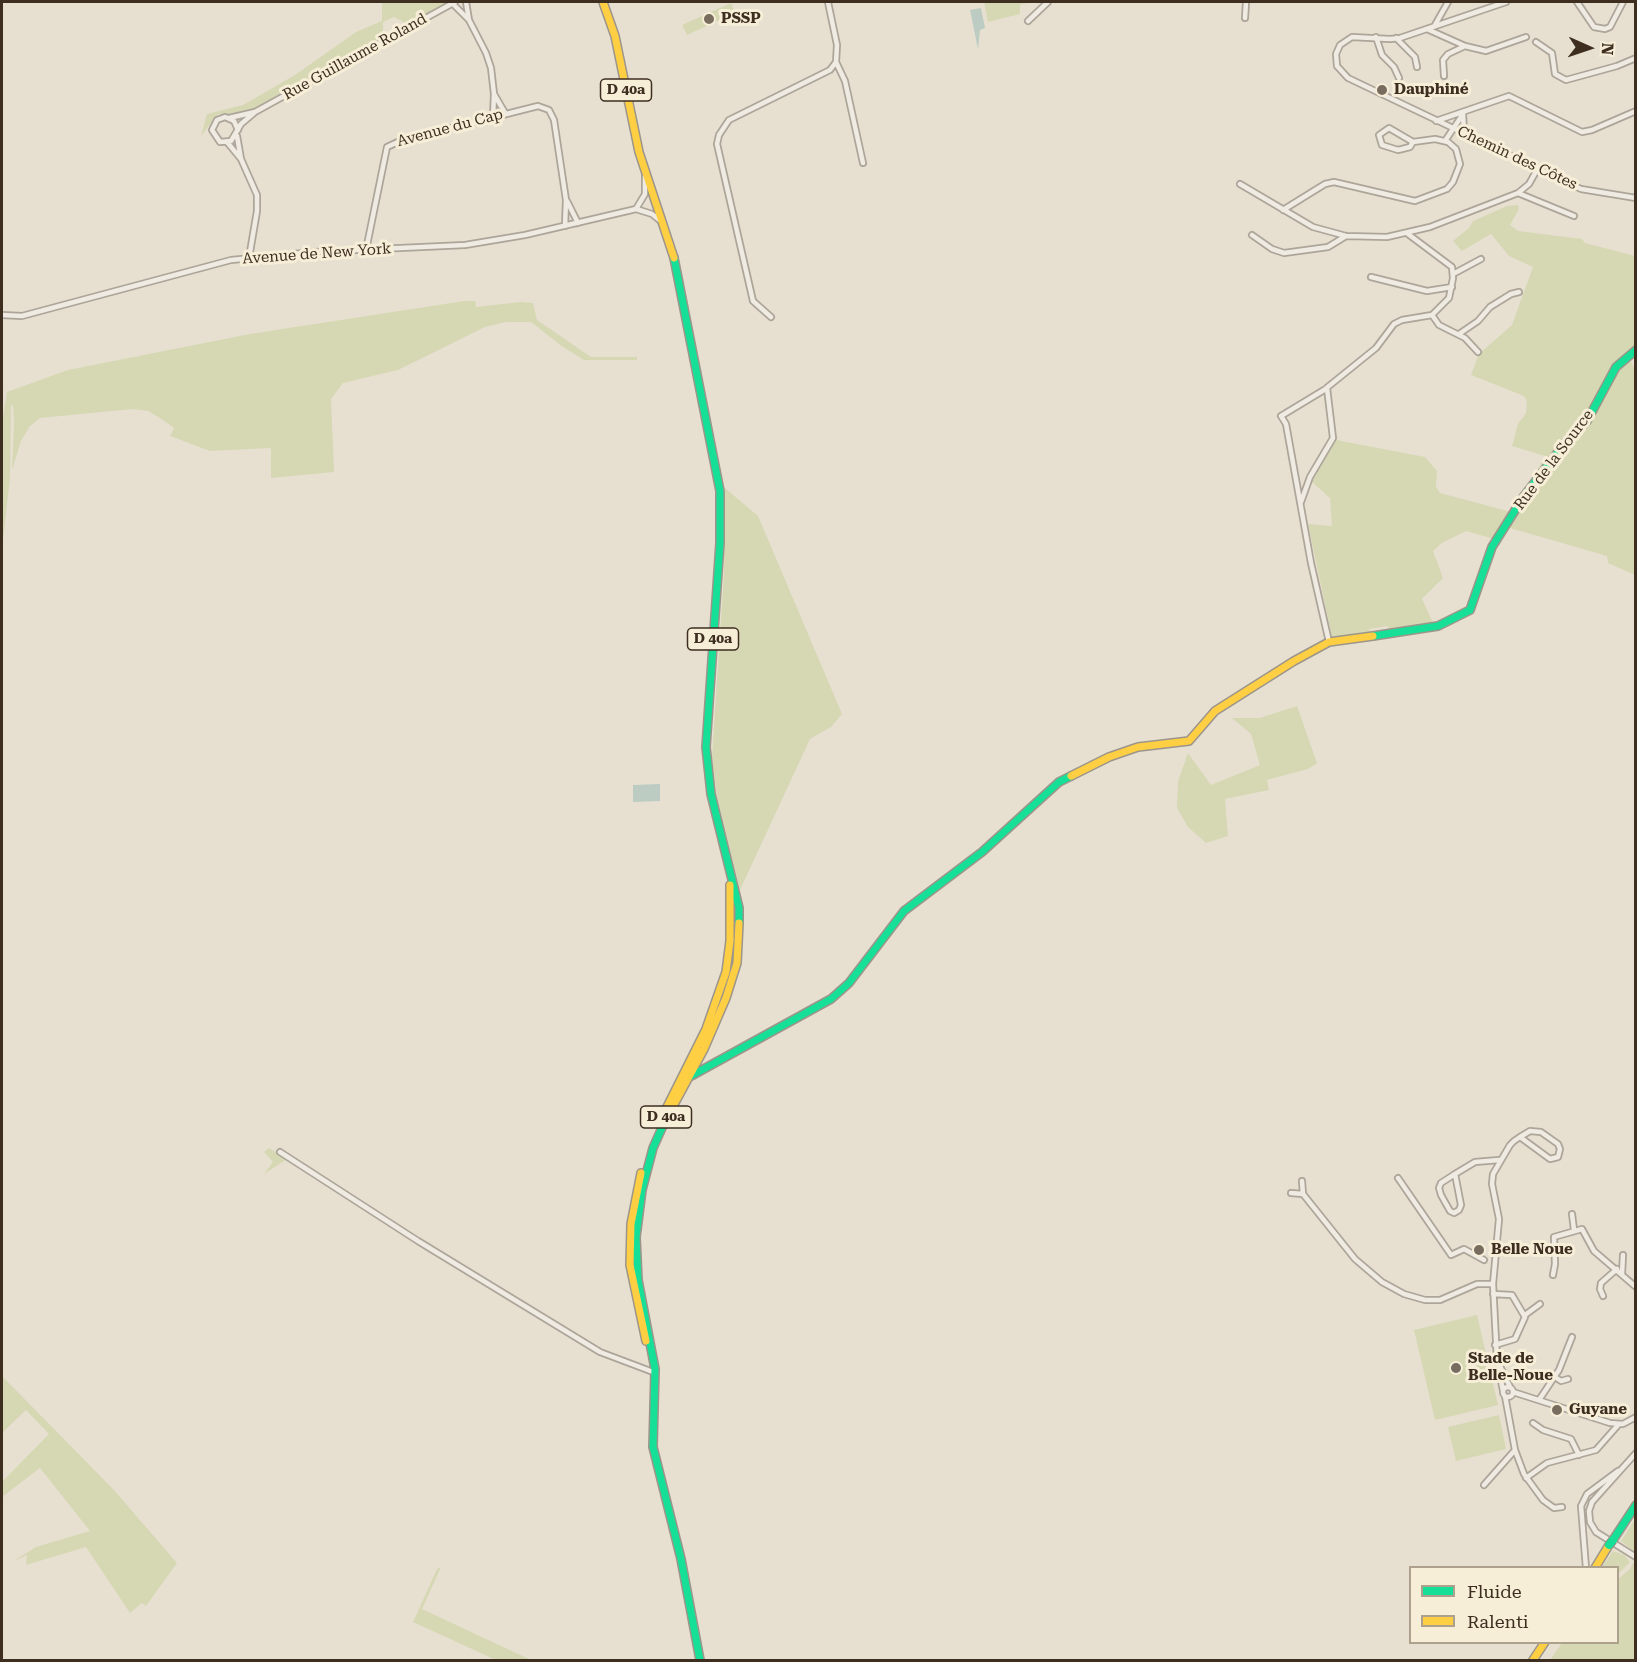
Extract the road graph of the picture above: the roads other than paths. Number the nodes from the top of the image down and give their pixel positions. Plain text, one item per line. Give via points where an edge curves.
1 (454, 2) edge
2 (466, 2) edge
3 (601, 2) edge
4 (828, 2) edge
5 (1048, 2) edge
6 (1246, 2) edge
7 (1448, 2) edge
8 (1506, 2) edge
9 (1577, 2) edge
10 (1623, 2) edge
11 (1245, 18) dead end
12 (469, 20) junction
13 (1028, 21) dead end
14 (1434, 26) junction
15 (1427, 29) junction
16 (1526, 37) dead end
17 (1376, 38) junction
18 (1396, 38) junction
19 (1536, 42) dead end
20 (1465, 46) junction
21 (1635, 58) edge
22 (836, 62) junction
23 (1416, 67) dead end
24 (1444, 76) dead end
25 (1399, 78) dead end
26 (494, 94) junction
27 (1469, 108) junction
28 (1635, 111) edge
29 (255, 112) junction
30 (505, 113) junction
31 (1462, 114) junction
32 (1449, 116) junction
33 (229, 117) junction
34 (493, 117) junction
35 (1436, 121) junction
36 (1450, 127) junction
37 (237, 132) junction
38 (1465, 133) junction
39 (1445, 141) junction
40 (227, 142) junction
41 (1413, 142) junction
42 (241, 159) junction
43 (862, 163) dead end
44 (644, 168) junction
45 (1538, 168) junction
46 (1240, 183) dead end
47 (1518, 193) junction
48 (1635, 198) edge
49 (566, 200) junction
50 (636, 209) junction
51 (1283, 210) junction
52 (1574, 216) dead end
53 (578, 223) junction
54 (565, 226) junction
55 (666, 226) junction
56 (1408, 234) junction
57 (1252, 235) dead end
58 (1346, 236) junction
59 (366, 250) junction
60 (249, 258) junction
61 (1481, 259) dead end
62 (1453, 274) junction
63 (1371, 277) dead end
64 (1452, 287) junction
65 (1519, 292) dead end
66 (2, 315) edge
67 (1431, 315) junction
68 (771, 317) dead end
69 (1459, 334) junction
70 (1635, 350) edge
71 (1478, 352) dead end
72 (1327, 388) junction
73 (1301, 503) junction
74 (1329, 642) junction
75 (687, 1075) junction
76 (1520, 1137) junction
77 (280, 1152) dead end
78 (1499, 1160) junction
79 (1455, 1174) junction
80 (1398, 1178) dead end
81 (1302, 1180) dead end
82 (1291, 1193) dead end
83 (1303, 1194) junction
84 (1572, 1214) dead end
85 (1574, 1230) junction
86 (1623, 1255) dead end
87 (1484, 1260) dead end
88 (1617, 1269) junction
89 (1622, 1274) junction
90 (1553, 1275) dead end
91 (1493, 1284) junction
92 (1635, 1287) edge
93 (1493, 1294) junction
94 (1604, 1296) dead end
95 (1540, 1304) dead end
96 (1525, 1315) junction
97 (1572, 1337) dead end
98 (1495, 1345) junction
99 (1497, 1360) junction
100 (653, 1372) junction
101 (1555, 1377) junction
102 (1568, 1379) dead end
103 (654, 1389) junction
104 (1511, 1390) junction
105 (1504, 1394) junction
106 (1539, 1400) junction
107 (1635, 1417) edge
108 (1533, 1423) dead end
109 (1619, 1424) junction
110 (1515, 1450) junction
111 (1635, 1453) edge
112 (1579, 1455) junction
113 (1620, 1470) junction
114 (1526, 1478) junction
115 (1484, 1485) dead end
116 (1562, 1507) dead end
117 (1633, 1509) edge
118 (1635, 1557) edge
119 (1586, 1566) edge
120 (1595, 1566) edge
121 (1544, 1644) edge
122 (700, 1660) edge
123 (1533, 1660) edge

1 - 12 street
1 - 29 street, Rue Guillaume Roland
2 - 12 street
3 - 44 main road, D 40a via 615,36
4 - 22 street via 837,45
5 - 13 street
6 - 11 street
7 - 14 street
8 - 14 street, Chemin des Côtes
9 - 10 street via 1598,29 1610,27
12 - 26 street via 486,52
14 - 15 street, Chemin des Côtes
15 - 18 street, Chemin des Côtes
15 - 20 street
16 - 20 street via 1486,51
17 - 18 street, Chemin des Côtes
17 - 25 street via 1382,55
17 - 35 street, Chemin des Côtes via 1353,37 1340,45 1336,54 1342,74
18 - 23 street via 1415,57
19 - 21 street via 1552,53 1555,74 1566,80
20 - 24 street via 1443,60
22 - 43 street via 846,81
22 - 68 street via 830,69 729,120 718,135 753,301
26 - 30 street
26 - 34 street
27 - 28 street via 1515,97 1582,132
27 - 31 street
27 - 32 street
29 - 33 street, Rue Guillaume Roland
29 - 37 street, Rue Guillaume Roland
30 - 34 street, Avenue du Cap
30 - 49 street, Avenue du Cap via 546,108 554,120
31 - 36 street
31 - 38 street
32 - 35 street
32 - 36 street
33 - 37 street
33 - 40 street via 217,120 212,130 216,140
34 - 59 street, Avenue du Cap via 387,147
35 - 36 street, Chemin des Côtes
36 - 38 street, Chemin des Côtes
36 - 39 street
37 - 40 street
37 - 42 street
38 - 45 street, Chemin des Côtes
39 - 41 street
39 - 51 street via 1456,149 1460,164 1453,182 1434,196 1407,200 1334,182
40 - 42 street
41 - 41 street via 1389,128 1379,135 1382,145 1398,150
42 - 60 street via 257,195
44 - 50 street via 645,194
44 - 55 main road, D 40a
45 - 47 street
45 - 48 street, Chemin des Côtes via 1581,189
46 - 51 street
47 - 52 street
47 - 56 street
49 - 53 street
49 - 54 street
50 - 53 street, Avenue de New York
50 - 55 street via 652,214
51 - 58 street via 1313,228
53 - 54 street, Avenue de New York
54 - 59 street, Avenue de New York via 465,245
55 - 75 main road, D 40a via 720,491 706,747 711,794 740,915 737,963 726,998
56 - 58 street
56 - 62 street via 1449,263
57 - 58 street via 1284,253 1328,247
59 - 60 street, Avenue de New York
60 - 66 street, Avenue de New York via 22,316
61 - 62 street
62 - 64 street
63 - 64 street via 1427,291
64 - 67 street via 1449,298
65 - 69 street via 1490,307
67 - 69 street via 1438,325
67 - 72 street via 1402,320 1376,348
69 - 71 street
70 - 74 main road, Rue de la Source via 1616,367 1587,421 1524,496 1492,547 1470,610 1438,626
72 - 73 street via 1333,438 1310,477
72 - 73 street via 1281,416 1286,424
73 - 74 street
74 - 75 main road, Rue de la Source via 1215,711 1184,743 1138,747 1059,782 982,852 896,920 849,983 831,999
75 - 100 main road, D 40a via 666,1107 645,1160 631,1224 632,1278
75 - 103 main road, D 40a via 653,1148 638,1218 636,1266 654,1355
76 - 76 street via 1533,1130 1541,1132 1558,1144 1558,1157 1550,1159
76 - 78 street
77 - 100 street via 600,1352
78 - 79 street via 1475,1162
78 - 91 street via 1492,1180 1499,1219
79 - 79 street via 1439,1188 1454,1213 1461,1205
80 - 87 street via 1451,1255 1464,1249
81 - 83 street
82 - 83 street
83 - 91 street via 1355,1259 1404,1294 1440,1300 1477,1284
84 - 85 street
85 - 88 street via 1584,1230 1591,1246
85 - 90 street via 1554,1237
86 - 89 street
88 - 89 street
88 - 94 street via 1601,1283
89 - 92 street
91 - 93 street
93 - 96 street via 1512,1295
93 - 98 street
95 - 96 street
96 - 98 street via 1515,1339
97 - 101 street
98 - 99 street
99 - 104 street
99 - 105 street
100 - 103 main road, D 40a
101 - 102 street via 1561,1381
101 - 106 street
103 - 122 main road, D 40a via 654,1453 681,1559
104 - 105 street via 1511,1395
104 - 106 street
105 - 110 street
106 - 109 street
107 - 109 street
108 - 112 street via 1571,1439
109 - 112 street via 1596,1450
110 - 114 street
110 - 115 street
111 - 113 street
112 - 114 street via 1547,1463
113 - 118 street via 1592,1502 1589,1517 1596,1532
113 - 119 street via 1587,1494 1581,1506
114 - 116 street via 1550,1506
117 - 120 main road
121 - 123 main road

